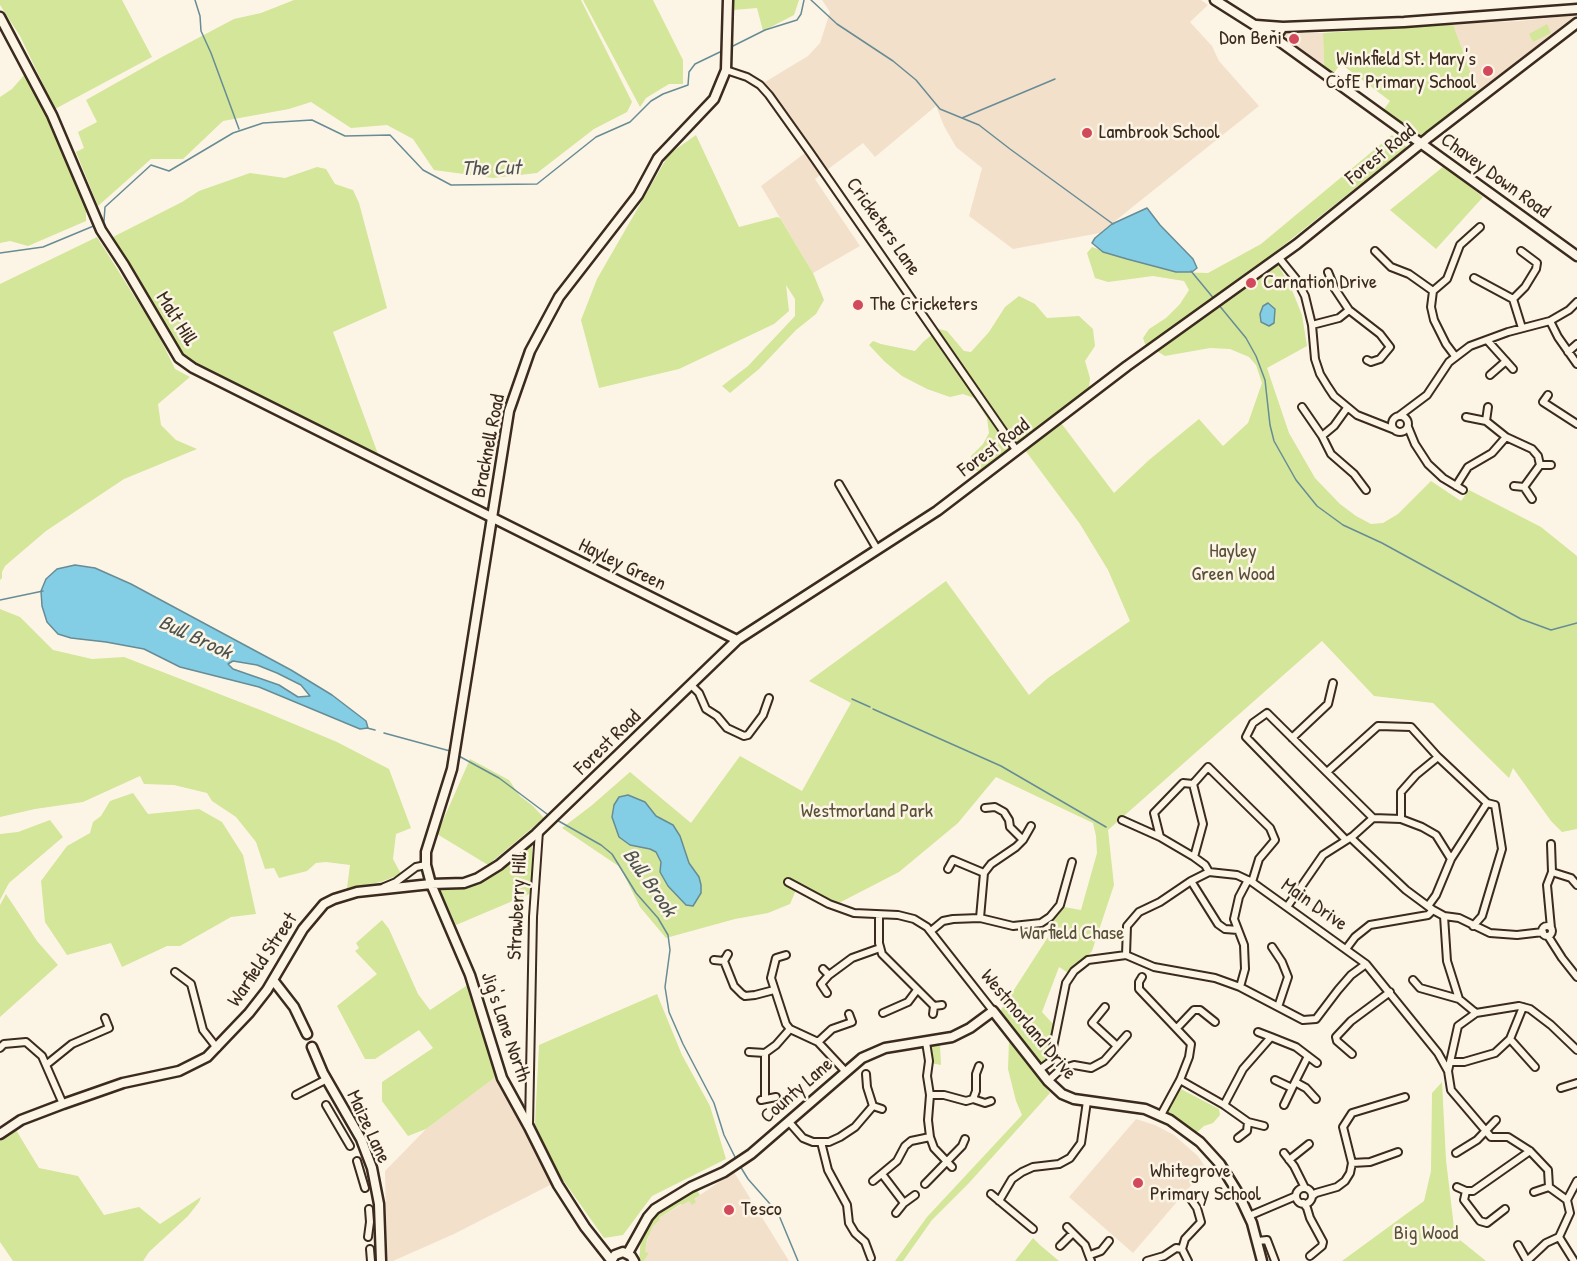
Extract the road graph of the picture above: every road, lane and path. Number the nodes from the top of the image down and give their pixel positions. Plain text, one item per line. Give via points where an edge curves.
1 (728, 0) edge
2 (1215, 0) edge
3 (1577, 9) edge
4 (1, 22) edge
5 (1577, 23) edge
6 (1252, 25) junction
7 (1283, 27) junction
8 (1275, 38) junction
9 (726, 70) junction
10 (1421, 143) junction
11 (1480, 227) dead end
12 (1375, 251) dead end
13 (1521, 251) dead end
14 (1577, 256) edge
15 (1279, 258) junction
16 (1328, 272) dead end
17 (1474, 278) dead end
18 (1433, 291) junction
19 (1513, 299) junction
20 (1577, 302) edge
21 (1349, 310) junction
22 (1550, 321) junction
23 (1312, 325) junction
24 (1522, 328) junction
25 (1487, 340) junction
26 (1577, 344) edge
27 (1568, 352) junction
28 (1455, 356) junction
29 (1367, 360) dead end
30 (1506, 361) junction
31 (1577, 364) edge
32 (1513, 369) dead end
33 (1490, 375) dead end
34 (1548, 395) dead end
35 (1302, 407) dead end
36 (1413, 407) junction
37 (1488, 407) dead end
38 (1347, 408) junction
39 (1466, 417) dead end
40 (1396, 418) junction
41 (1486, 421) junction
42 (1376, 422) junction
43 (1577, 424) edge
44 (1408, 426) junction
45 (1398, 431) junction
46 (1322, 436) junction
47 (1506, 437) junction
48 (1415, 444) junction
49 (1017, 451) junction
50 (1540, 465) junction
51 (1551, 465) dead end
52 (839, 484) dead end
53 (1456, 486) junction
54 (1514, 486) dead end
55 (1524, 487) junction
56 (1366, 489) dead end
57 (1463, 490) dead end
58 (1532, 499) dead end
59 (493, 518) junction
60 (877, 549) junction
61 (737, 640) junction
62 (1333, 683) dead end
63 (691, 685) junction
64 (770, 698) dead end
65 (1292, 738) junction
66 (1438, 757) junction
67 (1327, 772) junction
68 (1192, 784) junction
69 (1487, 803) junction
70 (985, 808) dead end
71 (1373, 818) junction
72 (1401, 819) junction
73 (1122, 820) dead end
74 (1031, 826) dead end
75 (539, 831) junction
76 (1160, 837) junction
77 (1349, 839) junction
78 (1023, 840) junction
79 (1551, 844) dead end
80 (426, 852) junction
81 (1194, 857) junction
82 (1451, 859) junction
83 (1072, 862) dead end
84 (426, 865) junction
85 (948, 869) dead end
86 (410, 871) junction
87 (1209, 872) junction
88 (1552, 872) junction
89 (984, 873) junction
90 (1191, 881) junction
91 (1250, 881) junction
92 (788, 882) dead end
93 (431, 884) junction
94 (1577, 885) edge
95 (378, 889) junction
96 (1287, 907) junction
97 (1430, 908) junction
98 (879, 915) junction
99 (1444, 916) junction
100 (980, 918) junction
101 (1473, 926) junction
102 (1238, 930) junction
103 (931, 931) junction
104 (1549, 931) junction
105 (1272, 947) dead end
106 (880, 948) junction
107 (1346, 949) junction
108 (771, 952) dead end
109 (728, 954) dead end
110 (786, 955) dead end
111 (1126, 955) junction
112 (776, 958) junction
113 (714, 960) dead end
114 (724, 961) junction
115 (1366, 964) junction
116 (823, 969) dead end
117 (175, 972) dead end
118 (829, 975) junction
119 (1142, 977) dead end
120 (1577, 977) edge
121 (273, 980) junction
122 (1413, 980) dead end
123 (1240, 987) junction
124 (774, 990) junction
125 (917, 990) junction
126 (1390, 992) junction
127 (827, 993) dead end
128 (1459, 999) junction
129 (1105, 1007) dead end
130 (1278, 1007) junction
131 (1523, 1007) junction
132 (993, 1011) junction
133 (883, 1013) dead end
134 (1476, 1013) junction
135 (849, 1014) dead end
136 (933, 1014) dead end
137 (105, 1018) dead end
138 (1215, 1022) dead end
139 (1177, 1028) junction
140 (790, 1029) junction
141 (1258, 1032) dead end
142 (307, 1034) dead end
143 (1127, 1035) dead end
144 (1271, 1037) junction
145 (1510, 1039) junction
146 (819, 1042) junction
147 (926, 1042) junction
148 (1117, 1046) junction
149 (312, 1047) dead end
150 (0, 1048) edge
151 (217, 1048) junction
152 (1452, 1049) junction
153 (1577, 1050) edge
154 (749, 1052) dead end
155 (765, 1053) junction
156 (1438, 1053) junction
157 (1352, 1054) dead end
158 (1308, 1056) junction
159 (1451, 1062) junction
160 (1317, 1063) dead end
161 (45, 1065) junction
162 (979, 1066) dead end
163 (1535, 1067) dead end
164 (1091, 1068) junction
165 (1039, 1070) junction
166 (845, 1071) junction
167 (1448, 1071) junction
168 (866, 1074) dead end
169 (1094, 1076) dead end
170 (327, 1079) junction
171 (1180, 1080) junction
172 (1275, 1080) dead end
173 (1048, 1081) junction
174 (1577, 1083) edge
175 (1293, 1085) junction
176 (1561, 1088) dead end
177 (296, 1095) dead end
178 (930, 1095) junction
179 (776, 1097) dead end
180 (1405, 1097) dead end
181 (1316, 1098) dead end
182 (973, 1099) junction
183 (991, 1101) dead end
184 (1087, 1101) junction
185 (63, 1104) junction
186 (326, 1105) dead end
187 (1284, 1105) dead end
188 (873, 1106) junction
189 (1224, 1106) junction
190 (882, 1109) dead end
191 (1161, 1115) junction
192 (1496, 1120) dead end
193 (789, 1122) junction
194 (1248, 1122) junction
195 (353, 1125) junction
196 (1264, 1126) dead end
197 (529, 1127) junction
198 (1485, 1131) junction
199 (342, 1132) junction
200 (0, 1134) edge
201 (930, 1137) junction
202 (1238, 1138) dead end
203 (965, 1139) dead end
204 (821, 1142) junction
205 (1309, 1144) dead end
206 (350, 1146) dead end
207 (1530, 1151) junction
208 (1398, 1152) dead end
209 (1456, 1152) dead end
210 (1284, 1153) dead end
211 (1289, 1160) junction
212 (357, 1161) dead end
213 (1352, 1163) junction
214 (950, 1164) junction
215 (372, 1168) junction
216 (361, 1172) junction
217 (882, 1174) junction
218 (873, 1181) dead end
219 (1577, 1181) edge
220 (925, 1184) dead end
221 (1457, 1187) dead end
222 (1549, 1187) junction
223 (365, 1188) dead end
224 (1466, 1191) junction
225 (1534, 1192) dead end
226 (991, 1194) dead end
227 (915, 1195) dead end
228 (1304, 1196) junction
229 (1190, 1198) dead end
230 (1567, 1200) junction
231 (999, 1201) junction
232 (904, 1203) junction
233 (369, 1209) dead end
234 (1504, 1209) dead end
235 (896, 1213) dead end
236 (1249, 1216) junction
237 (374, 1222) junction
238 (1067, 1227) dead end
239 (1033, 1229) dead end
240 (1072, 1234) junction
241 (368, 1237) dead end
242 (595, 1238) junction
243 (1559, 1238) junction
244 (1109, 1241) dead end
245 (1258, 1241) junction
246 (1518, 1245) dead end
247 (1060, 1246) dead end
248 (370, 1249) dead end
249 (1182, 1249) junction
250 (1310, 1256) dead end
251 (629, 1257) edge
252 (871, 1258) dead end
253 (1090, 1258) edge
254 (1574, 1258) edge
255 (371, 1259) edge
256 (381, 1259) edge
257 (611, 1261) edge
258 (1147, 1261) edge
259 (1188, 1261) edge
260 (1262, 1261) edge
261 (1275, 1261) edge
262 (1527, 1261) edge

1 - 9 main road, Bracknell Road
2 - 6 main road, Chavey Down Road
3 - 7 main road
4 - 59 main road, Malt Hill via 52,115 98,224 179,358
5 - 10 main road, Forest Road
6 - 7 main road
6 - 8 main road, Chavey Down Road
7 - 8 main road
8 - 10 main road, Chavey Down Road
9 - 49 street, Cricketers Lane via 747,77 769,95
9 - 59 main road, Bracknell Road via 714,99 658,158 638,195 559,297 530,351 509,411
10 - 14 main road, Chavey Down Road
10 - 15 main road, Forest Road
11 - 18 street via 1460,245 1447,279
12 - 18 street via 1391,267
13 - 19 street via 1537,263 1525,287
15 - 23 street via 1305,296
15 - 49 main road, Forest Road
16 - 21 street
17 - 19 street
18 - 28 street via 1434,320
19 - 24 street
20 - 22 street
21 - 23 street via 1339,318
21 - 29 street via 1390,347 1380,359
22 - 24 street
22 - 27 street
23 - 38 street via 1320,374
24 - 25 street
25 - 28 street
25 - 30 street
26 - 27 street
27 - 31 street
28 - 36 street
30 - 32 street
30 - 33 street
34 - 43 street via 1543,402
35 - 46 street
36 - 40 street
36 - 44 street
37 - 41 street
38 - 42 street
38 - 46 street
39 - 41 street
40 - 42 street
40 - 44 street via 1405,418
40 - 45 street via 1392,426
41 - 47 street
42 - 45 street
44 - 45 street
44 - 48 street
45 - 48 street
46 - 56 street via 1331,454
47 - 50 street via 1532,449
47 - 53 street via 1492,453 1468,467
48 - 53 street via 1428,464
49 - 60 main road, Forest Road via 937,511
50 - 51 street
50 - 55 street
52 - 60 street
53 - 57 street
54 - 55 street
55 - 58 street
59 - 61 main road, Hayley Green
59 - 80 main road, Bracknell Road via 455,754
60 - 61 main road, Forest Road
61 - 63 main road, Forest Road
62 - 65 street via 1328,704
63 - 64 street via 706,709 727,728 744,736 763,715
63 - 75 main road, Forest Road
65 - 67 street
65 - 77 street via 1268,713 1253,723 1246,737
66 - 67 street via 1411,727 1378,726
66 - 69 street
66 - 72 street via 1401,792
67 - 71 street
68 - 76 street via 1183,783 1154,813
68 - 81 street via 1203,824
68 - 91 street via 1208,767 1270,828 1275,840 1259,859
69 - 82 street
69 - 101 street via 1495,805 1502,849 1482,916
70 - 78 street via 995,807 1004,812 1010,827
71 - 72 street
71 - 77 street
72 - 82 street via 1436,834
73 - 76 street
74 - 78 street
75 - 93 main road, Forest Road via 478,878
75 - 197 street, Strawberry Hill via 533,917
76 - 81 street
77 - 96 street via 1323,855
77 - 97 street
78 - 89 street
79 - 88 street
80 - 84 main road, Bracknell Road
80 - 86 street
81 - 87 street
82 - 97 street
83 - 100 street via 1060,905 1041,923 1013,926
84 - 86 street
84 - 93 main road, Bracknell Road
85 - 89 street via 952,857
86 - 95 street
87 - 90 street
87 - 91 street, Main Drive via 1237,875
88 - 94 street via 1571,878
88 - 104 street via 1547,885
89 - 100 street
90 - 102 street via 1218,924
90 - 111 street via 1139,912 1127,926
91 - 96 street, Main Drive
91 - 102 street via 1239,897 1234,919
92 - 98 street, Westmorland Drive via 854,914
93 - 95 main road, Warfield Street
93 - 197 main road, Jig's Lane North via 470,975 502,1078
95 - 121 main road, Warfield Street via 324,904 303,929
96 - 107 street, Main Drive
97 - 99 street
97 - 107 street via 1428,915 1370,925
98 - 103 street, Westmorland Drive via 914,919
98 - 106 street
99 - 101 street
99 - 128 street via 1447,961
100 - 103 street via 943,921
101 - 104 street via 1490,933 1517,935
102 - 123 street via 1244,945 1245,969
103 - 132 street, Westmorland Drive
104 - 120 street
105 - 130 street via 1288,976
106 - 118 street via 852,958
106 - 125 street
107 - 115 street, Main Drive
108 - 112 street
109 - 114 street
110 - 112 street
111 - 123 street via 1148,965
111 - 165 street via 1088,960 1074,971 1066,983 1050,1062
112 - 124 street via 771,978
113 - 114 street
114 - 124 street via 734,986 745,996
115 - 126 street, Main Drive
115 - 130 street via 1338,990 1316,1019 1303,1020
116 - 118 street
117 - 151 street via 191,984 203,1030
118 - 127 street via 821,984
119 - 139 street via 1139,989
121 - 142 main road via 294,1007
121 - 151 main road, Warfield Street
122 - 128 street via 1420,988
123 - 130 street
124 - 140 street
125 - 133 street via 908,1002
125 - 136 street via 938,1006
126 - 156 street, Main Drive
126 - 157 street via 1336,1037
128 - 134 street
129 - 148 street via 1092,1023
131 - 134 street
131 - 145 street
131 - 153 street via 1551,1025
132 - 147 main road, County Lane via 952,1037
132 - 165 main road, Westmorland Drive
134 - 152 street via 1458,1026
135 - 146 street via 855,1022 832,1029
137 - 161 street via 109,1028 72,1044
138 - 139 street via 1194,1010
139 - 171 street via 1191,1044
140 - 146 street
140 - 155 street
141 - 144 street
143 - 148 street
144 - 158 street
144 - 189 street via 1243,1069
145 - 159 street via 1495,1053
145 - 163 street
146 - 166 street
147 - 166 main road, County Lane via 885,1048
147 - 178 street
148 - 164 street via 1104,1061
149 - 170 main road, Maize Lane
150 - 161 street via 26,1042 42,1056
151 - 185 main road, Warfield Street via 179,1071 123,1083
152 - 156 street
152 - 159 street
154 - 155 street
155 - 179 street via 763,1099
156 - 167 street, Main Drive
158 - 160 street
158 - 175 street
159 - 167 street
161 - 185 street
162 - 182 street
164 - 169 street
164 - 173 street via 1074,1065 1061,1069
165 - 173 main road, Westmorland Drive
166 - 193 main road, County Lane
167 - 198 street, Main Drive via 1451,1090
168 - 188 street
170 - 177 street
170 - 195 main road, Maize Lane
171 - 189 street
171 - 191 street
172 - 175 street
173 - 184 main road, Westmorland Drive via 1068,1097
174 - 176 street
175 - 181 street via 1306,1088
175 - 187 street
178 - 182 street
178 - 201 street
180 - 213 street via 1352,1113 1344,1133
182 - 183 street
184 - 191 main road, Westmorland Drive via 1136,1107
184 - 231 street via 1081,1143 1070,1158 1022,1172 1012,1179
185 - 200 main road, Warfield Street via 21,1120
186 - 199 street
188 - 190 street
188 - 204 street via 855,1127 840,1137
189 - 194 street
191 - 236 main road, Westmorland Drive via 1208,1150 1229,1177
192 - 198 street
193 - 204 street via 802,1138
193 - 251 main road, County Lane via 731,1167 664,1202 648,1217
194 - 196 street
194 - 202 street via 1247,1131
195 - 199 street
195 - 215 main road, Maize Lane
197 - 242 main road, Jig's Lane North via 558,1185
198 - 207 street via 1491,1137 1508,1137
198 - 209 street
199 - 206 street
201 - 214 street via 934,1148
201 - 217 street via 911,1141
203 - 214 street
204 - 252 street via 828,1170 847,1205 849,1223 865,1242
205 - 211 street
207 - 222 street via 1548,1170
207 - 224 street via 1473,1191
208 - 213 street via 1370,1162
210 - 211 street
211 - 228 street via 1299,1174
212 - 216 street
213 - 228 street via 1346,1181
214 - 220 street
215 - 216 street
215 - 237 main road, Maize Lane via 379,1204
216 - 223 street
217 - 218 street
217 - 232 street
219 - 230 street
221 - 224 street
222 - 225 street
222 - 230 street
224 - 234 street via 1464,1200 1480,1221 1487,1223
226 - 231 street
227 - 232 street
228 - 236 street
228 - 250 street via 1323,1242
229 - 249 street via 1201,1222 1185,1239
230 - 243 street via 1570,1213
231 - 239 street
232 - 235 street
233 - 237 street
236 - 245 main road, Westmorland Drive
237 - 241 street
237 - 256 main road, Maize Lane
238 - 240 street
240 - 247 street
240 - 253 street
242 - 251 main road, Jig's Lane North
242 - 257 main road, Jig's Lane North
243 - 254 street
243 - 262 street via 1546,1243
244 - 253 street
245 - 260 main road, Westmorland Drive
245 - 261 street via 1267,1240
246 - 262 street
248 - 255 street
249 - 258 street
249 - 259 street
251 - 257 main road, County Lane
255 - 256 street

